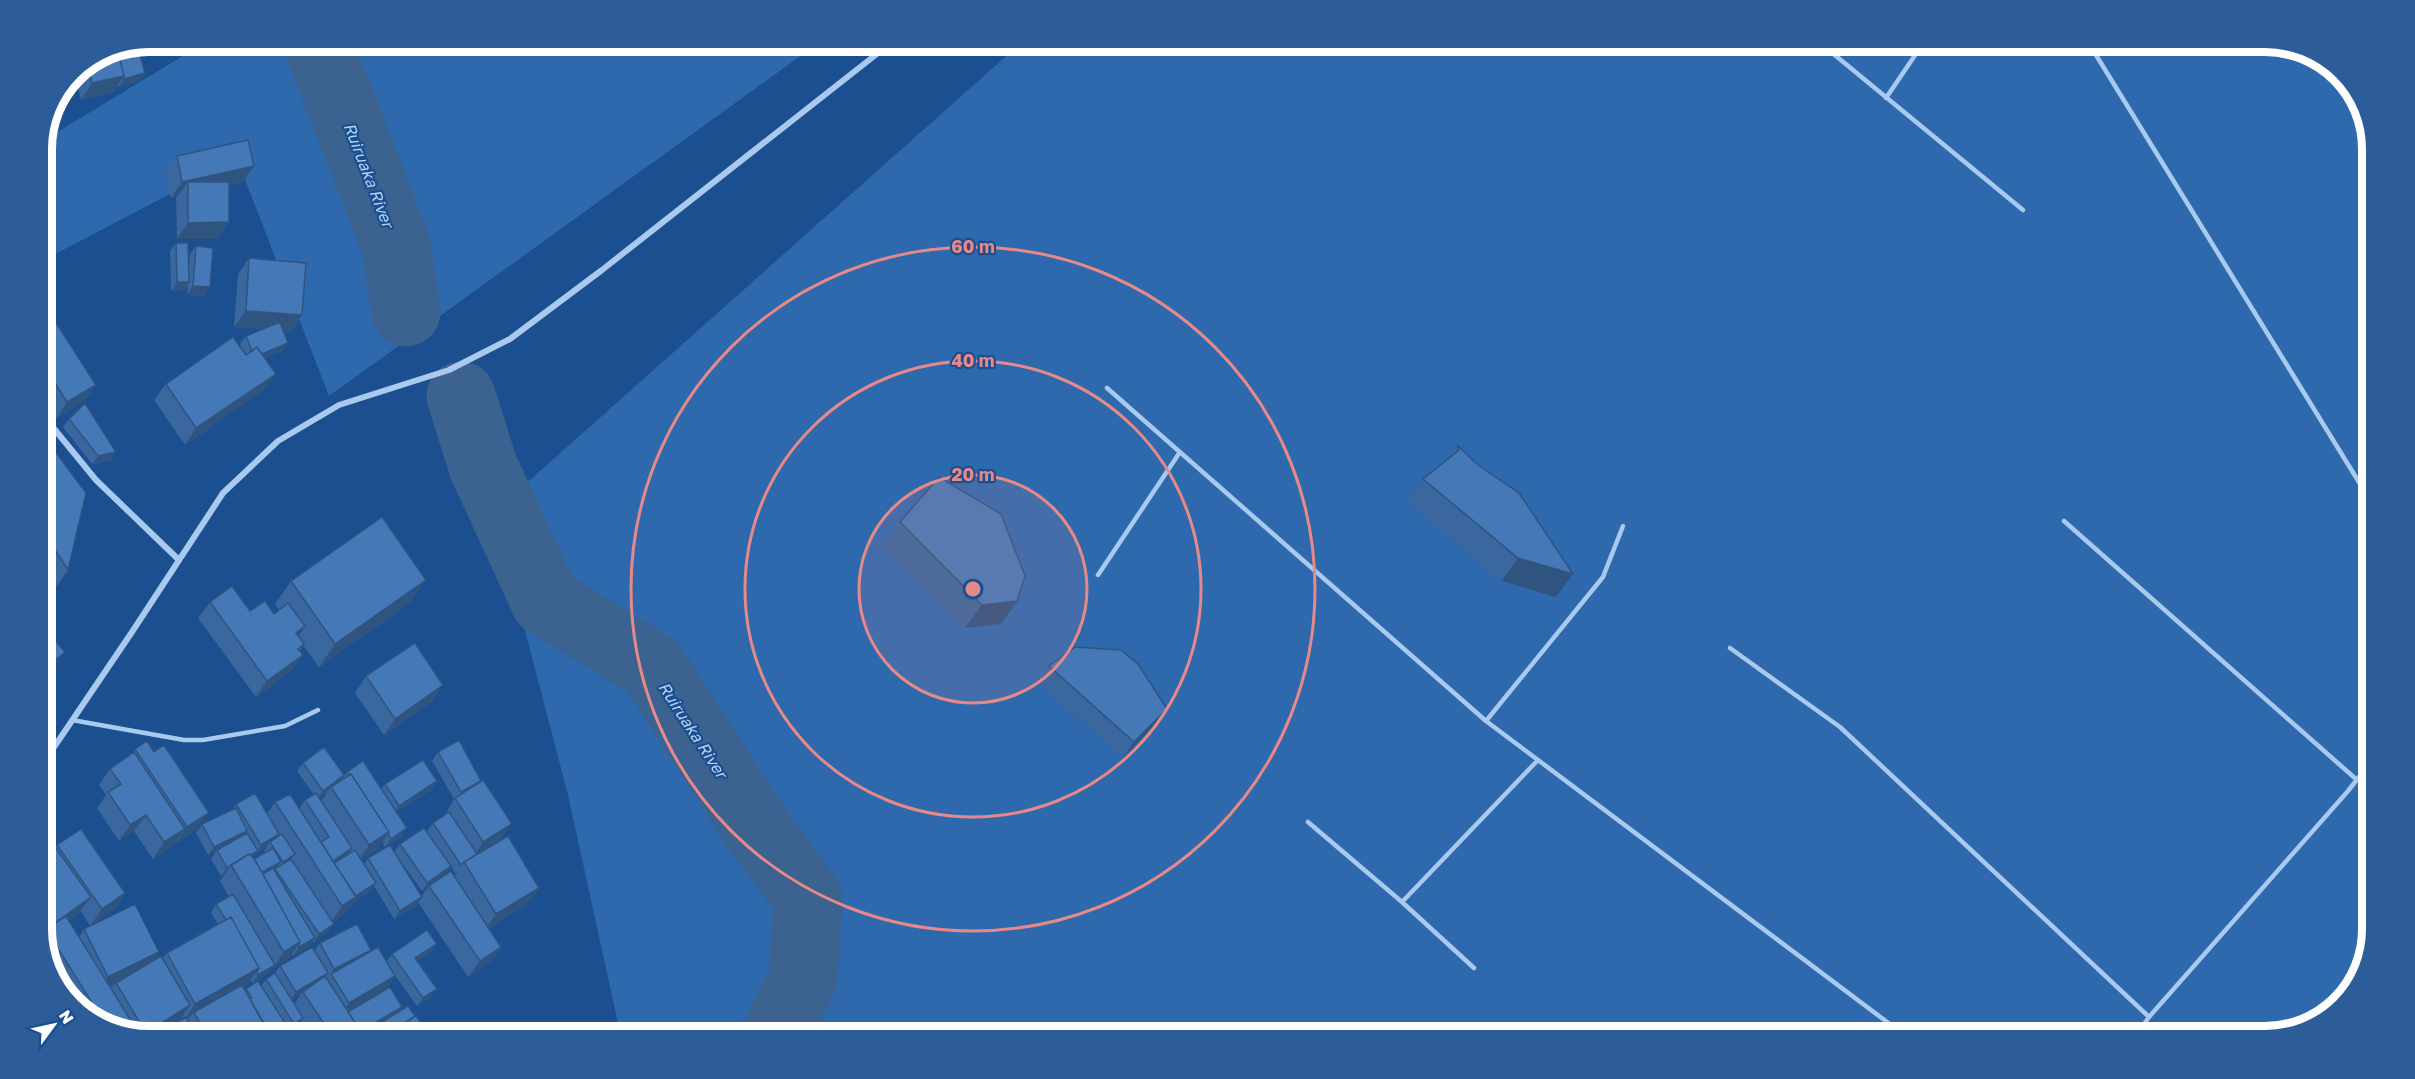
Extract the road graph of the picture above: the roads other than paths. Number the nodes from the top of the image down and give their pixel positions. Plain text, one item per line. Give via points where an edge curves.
1 (879, 52) edge
2 (1831, 52) edge
3 (1917, 52) edge
4 (2094, 52) edge
5 (1886, 98) junction
6 (2023, 210) dead end
7 (1107, 388) dead end
8 (53, 427) edge
9 (1180, 452) junction
10 (2362, 487) edge
11 (2064, 522) dead end
12 (1623, 526) dead end
13 (179, 560) junction
14 (1098, 575) dead end
15 (1730, 648) dead end
16 (318, 710) dead end
17 (72, 720) junction
18 (1486, 721) junction
19 (53, 748) edge
20 (1538, 760) junction
21 (2362, 773) edge
22 (2357, 780) junction
23 (1308, 822) dead end
24 (1402, 902) junction
25 (1474, 968) dead end
26 (2149, 1017) junction
27 (1894, 1027) edge
28 (2142, 1027) edge

1 - 13 street via 510,339 449,370 339,405 278,441 223,493
2 - 5 lane
3 - 5 lane
4 - 10 lane
5 - 6 lane
7 - 9 lane
8 - 13 street via 96,480
9 - 14 lane
9 - 18 lane
11 - 22 lane
12 - 18 lane via 1603,577
13 - 17 street
15 - 26 lane via 1840,727
16 - 17 lane via 285,726 194,740
17 - 19 street
18 - 20 lane
20 - 24 lane
20 - 27 lane
21 - 22 lane
22 - 26 lane
23 - 24 lane
24 - 25 lane
26 - 28 lane

